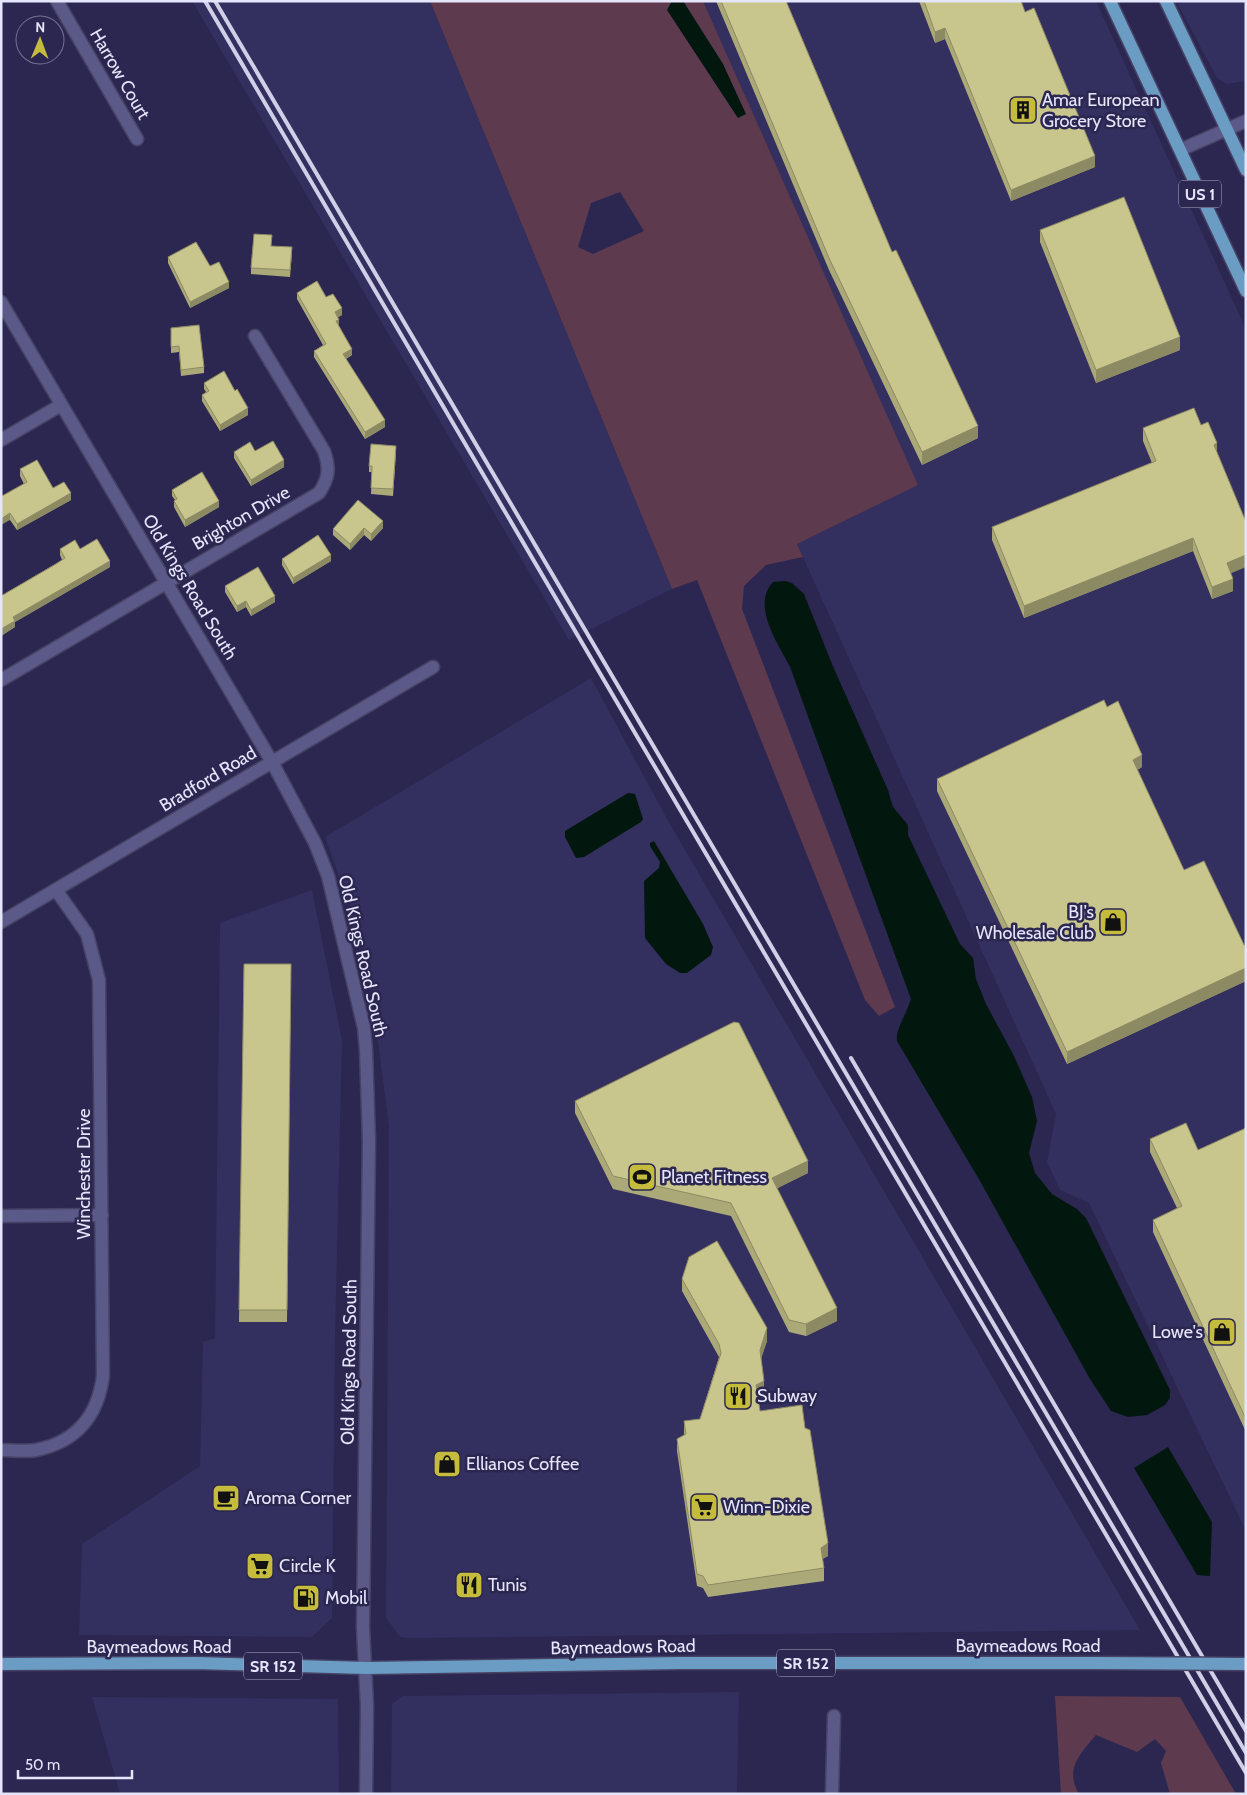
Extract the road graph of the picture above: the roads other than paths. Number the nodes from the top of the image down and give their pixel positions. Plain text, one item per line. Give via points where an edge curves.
1 (57, 1) edge
2 (1110, 1) edge
3 (1166, 1) edge
4 (1246, 121) edge
5 (1227, 130) junction
6 (137, 139) dead end
7 (1180, 150) junction
8 (1246, 170) edge
9 (1246, 291) edge
10 (1, 302) edge
11 (255, 336) dead end
12 (62, 405) junction
13 (1, 440) edge
14 (166, 583) junction
15 (433, 667) dead end
16 (1, 680) edge
17 (272, 762) junction
18 (56, 890) junction
19 (1, 922) edge
20 (102, 1215) junction
21 (1, 1216) edge
22 (1, 1450) edge
23 (1, 1664) edge
24 (1246, 1664) edge
25 (366, 1668) junction
26 (834, 1716) dead end
27 (366, 1794) edge
28 (832, 1794) edge

1 - 6 street, Harrow Court
2 - 7 main road, US 1
3 - 5 main road
4 - 5 street
5 - 7 street
5 - 8 main road
7 - 9 main road, US 1
10 - 12 street, Old Kings Road South
11 - 14 street, Brighton Drive via 324,451 329,465 327,480 319,493
12 - 13 street
12 - 14 street, Old Kings Road South
14 - 16 street, Brighton Drive
14 - 17 street, Old Kings Road South
15 - 17 street, Bradford Road
17 - 18 street, Bradford Road
17 - 25 street, Old Kings Road South via 315,842 328,876 364,1028 369,1141 362,1628
18 - 19 street, Bradford Road
18 - 20 street, Winchester Drive via 87,934 98,980
20 - 21 street
20 - 22 street, Winchester Drive via 100,1397 89,1418 71,1436 34,1450
23 - 25 main road, Baymeadows Road / SR 152 via 196,1663
24 - 25 main road, Baymeadows Road / SR 152, bridge via 680,1664
25 - 27 street, Old Kings Road South
26 - 28 street

